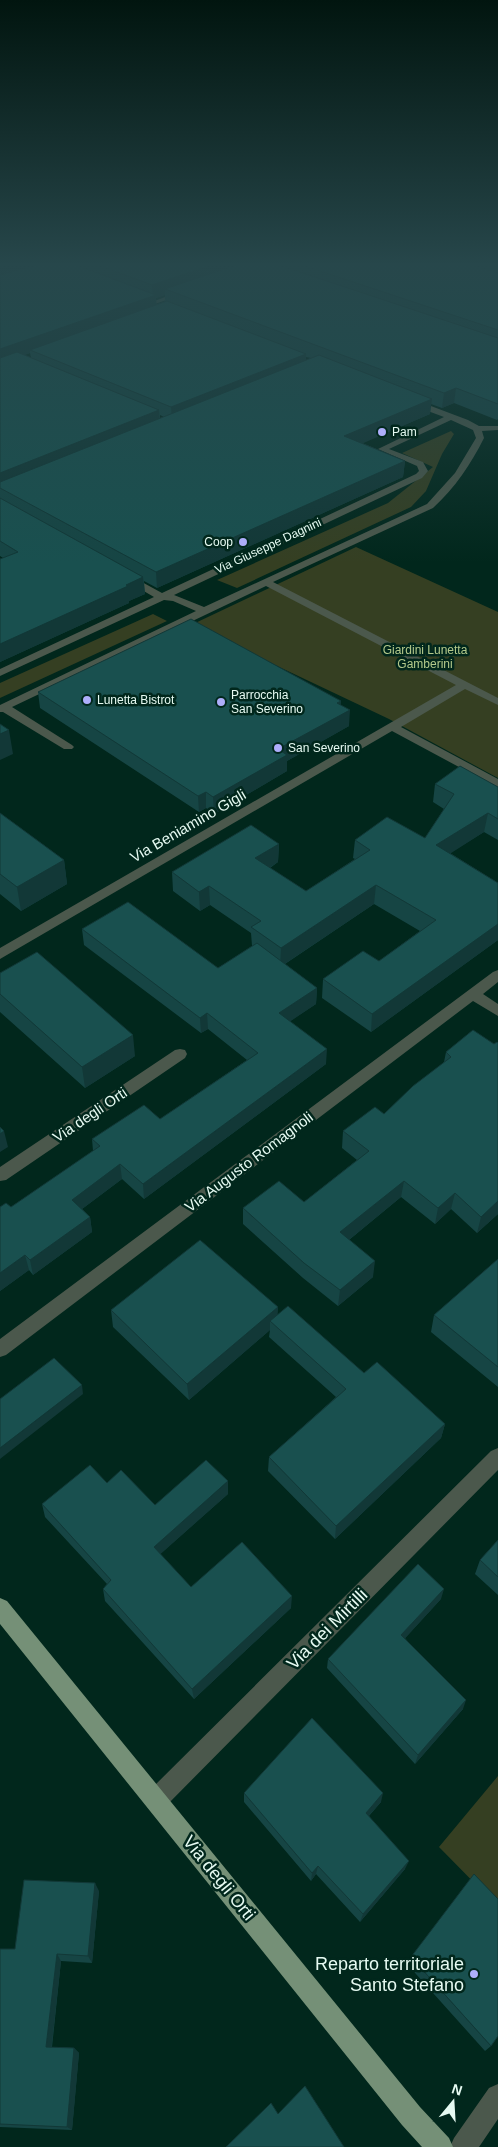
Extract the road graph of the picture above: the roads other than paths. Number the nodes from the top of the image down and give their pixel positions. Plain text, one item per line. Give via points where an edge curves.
1 (401, 398) edge
2 (450, 417) junction
3 (498, 428) edge
4 (477, 429) junction
5 (116, 572) edge
6 (268, 583) junction
7 (160, 596) junction
8 (204, 611) junction
9 (0, 673) edge
10 (464, 685) junction
11 (498, 702) edge
12 (2, 708) edge
13 (392, 726) junction
14 (68, 747) dead end
15 (498, 784) edge
16 (0, 954) edge
17 (498, 975) edge
18 (472, 994) junction
19 (498, 1012) edge
20 (180, 1054) dead end
21 (0, 1175) edge
22 (0, 1349) edge
23 (498, 1457) edge
24 (0, 1608) edge
25 (156, 1800) junction
26 (498, 2097) edge
27 (440, 2147) edge
28 (463, 2147) edge

1 - 2 street
2 - 4 street
2 - 7 street, Via Giuseppe Dagnini via 382,449 420,464 424,471 419,476
3 - 4 street
4 - 6 street via 480,438 473,452 446,491 430,506
5 - 7 street
6 - 8 street
6 - 10 street
7 - 8 street via 174,598
7 - 9 street, Via Giuseppe Dagnini
8 - 12 street
10 - 11 street
10 - 13 street, Via Beniamino Gigli
12 - 14 street
13 - 15 street
13 - 16 street, Via Beniamino Gigli
17 - 18 street, Via Augusto Romagnoli
18 - 19 street
18 - 22 street, Via Augusto Romagnoli
20 - 21 street, Via degli Orti
23 - 25 street, Via dei Mirtilli
24 - 25 main road, Via degli Orti
25 - 27 main road, Via degli Orti via 411,2116
26 - 28 street

